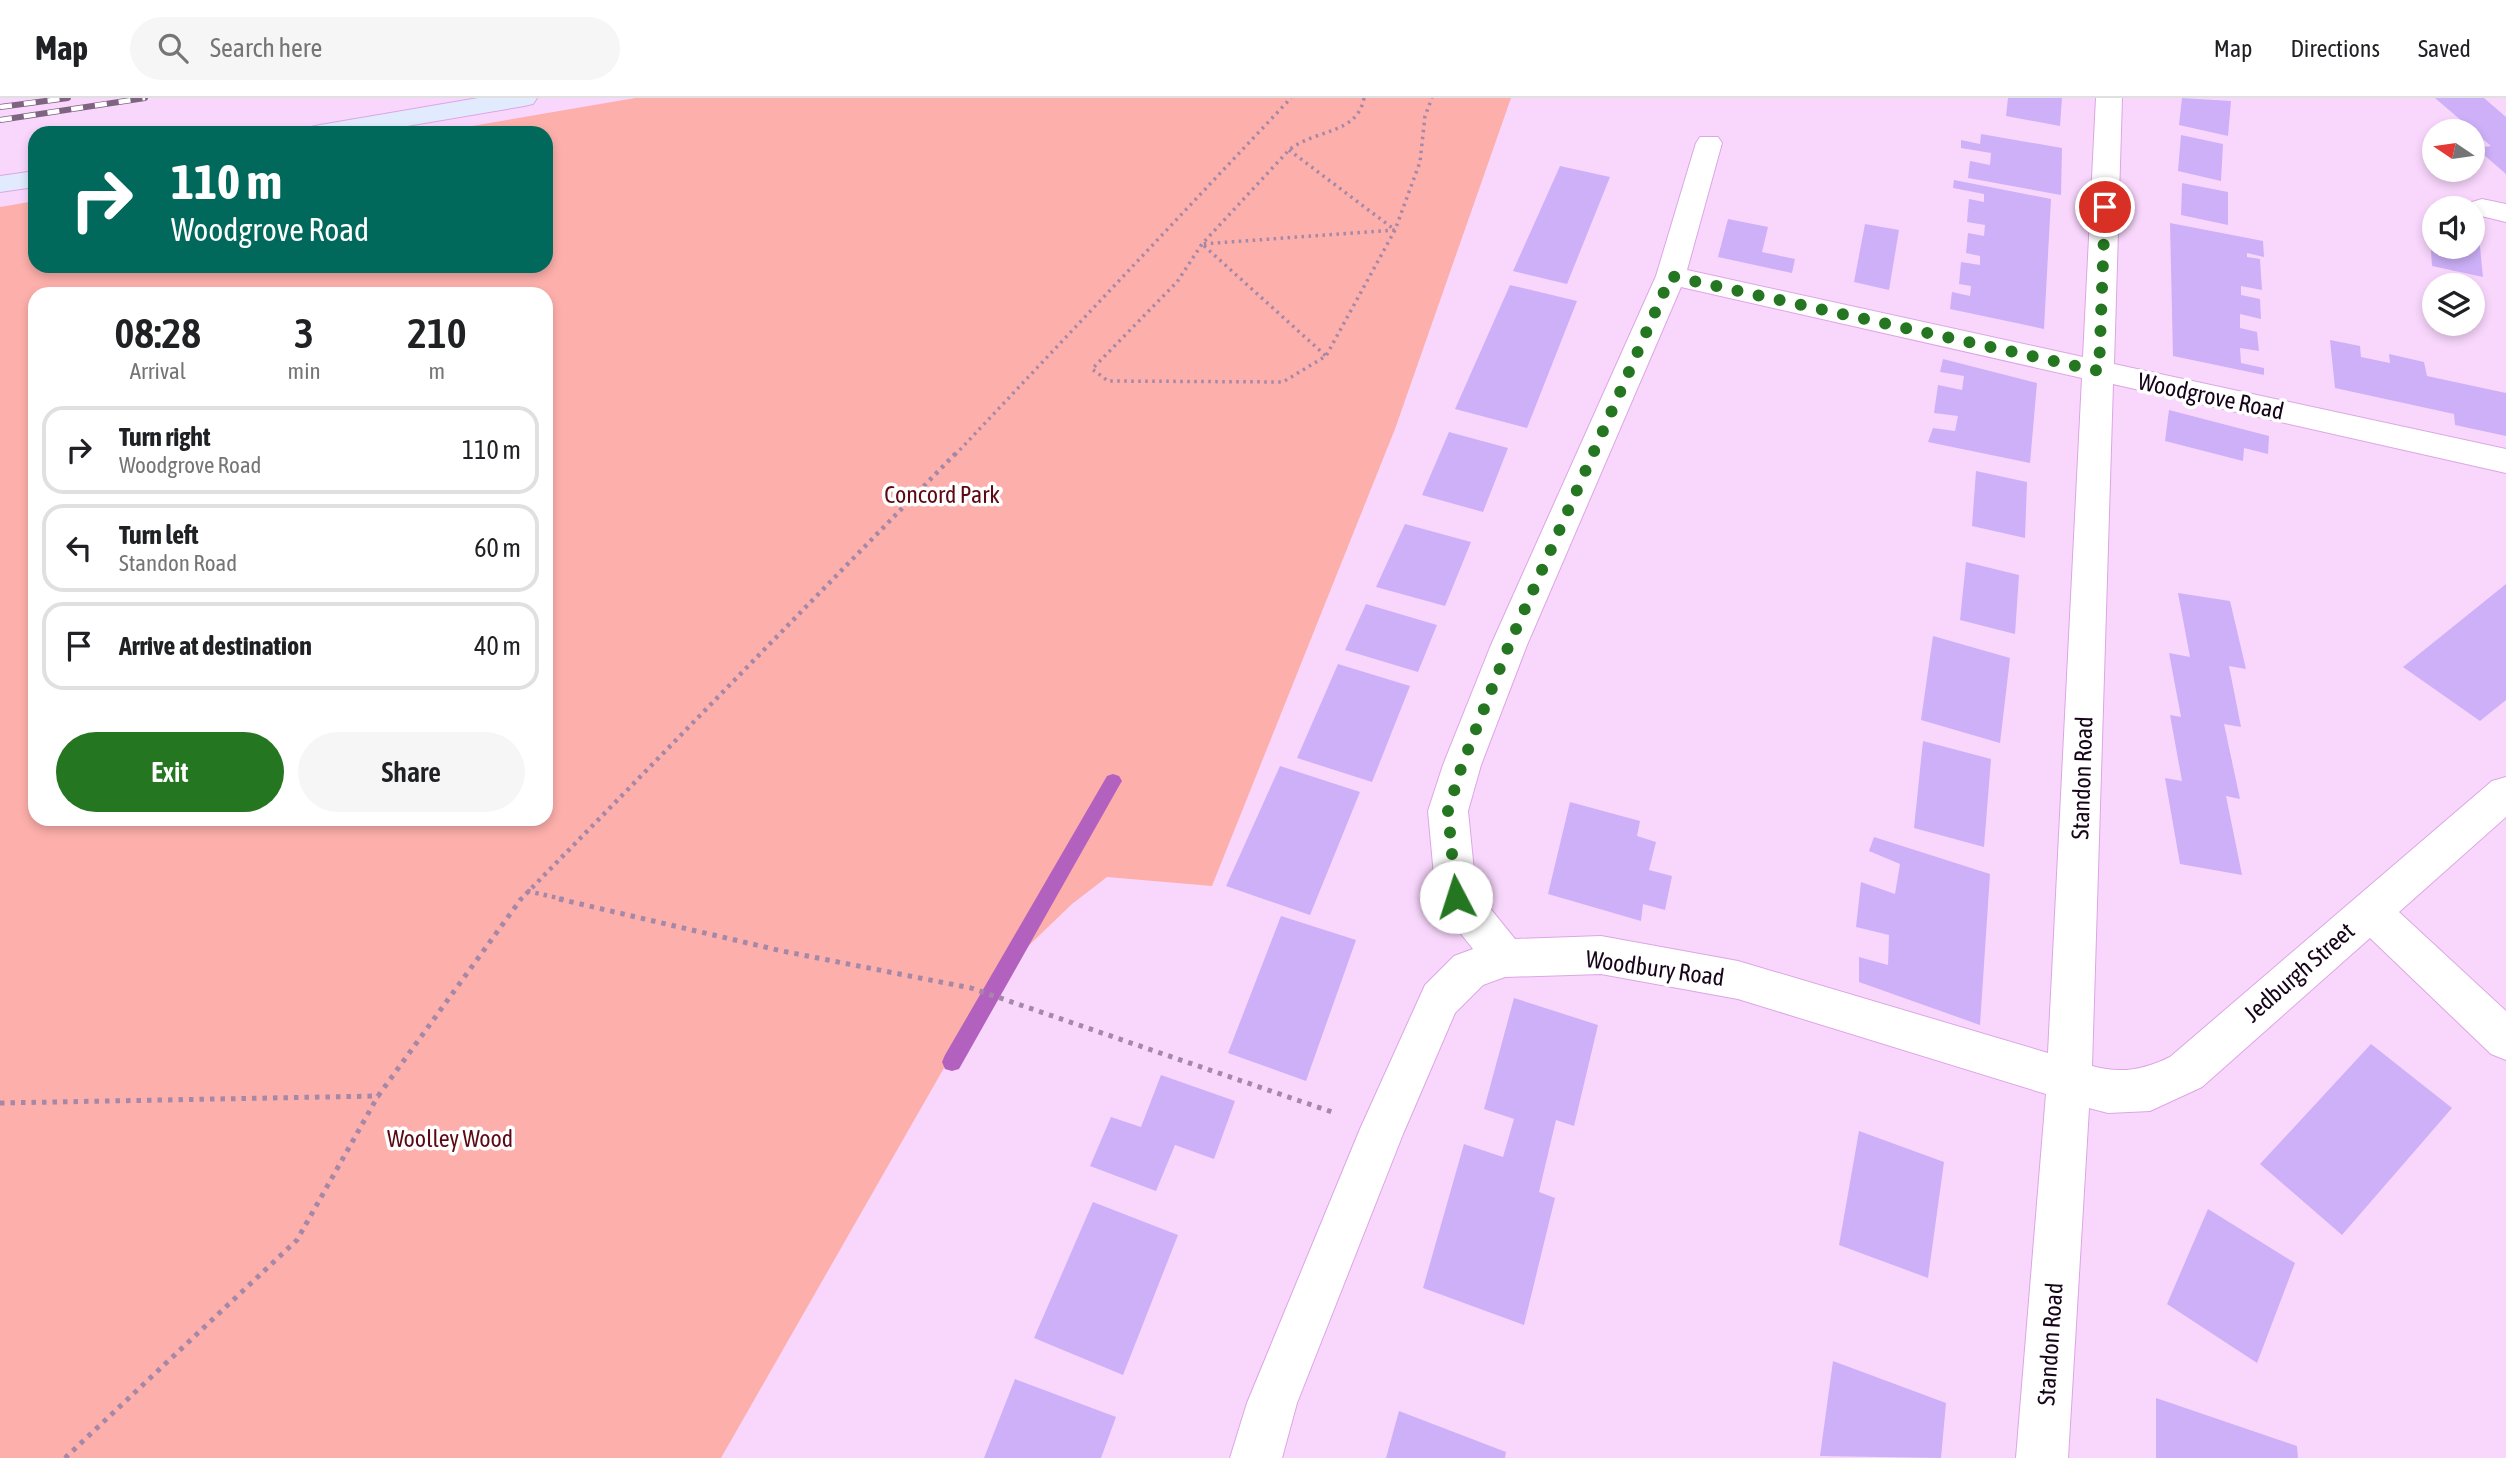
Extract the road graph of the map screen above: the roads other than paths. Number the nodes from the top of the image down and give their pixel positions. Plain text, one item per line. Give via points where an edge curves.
1 (524, 98) edge
2 (2109, 98) edge
3 (361, 126) edge
4 (1709, 142) dead end
5 (28, 180) edge
6 (0, 184) edge
7 (1671, 276) junction
8 (2099, 371) junction
9 (2506, 461) edge
10 (2506, 793) edge
11 (2369, 911) junction
12 (1506, 958) junction
13 (2506, 1040) edge
14 (2069, 1082) junction
15 (1256, 1458) edge
16 (2042, 1458) edge

1 - 3 main road
2 - 8 street, Standon Road
4 - 7 street
5 - 6 main road
7 - 8 street, Woodgrove Road
7 - 12 street via 1509,645 1448,811 1456,897
8 - 9 street, Woodgrove Road
8 - 14 street, Standon Road
10 - 11 street, Jedburgh Street
11 - 13 street
11 - 14 street, Jedburgh Street via 2186,1072 2150,1090 2108,1092
12 - 14 street, Woodbury Road via 1601,955 1738,980
12 - 15 street, Woodbury Road via 1469,970 1440,999 1382,1129 1272,1403
14 - 16 street, Standon Road

